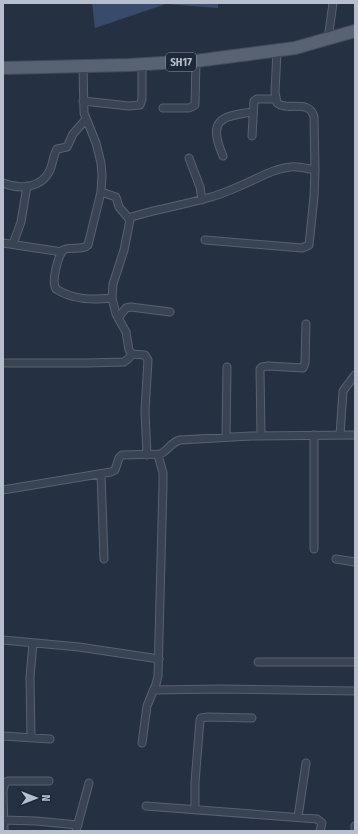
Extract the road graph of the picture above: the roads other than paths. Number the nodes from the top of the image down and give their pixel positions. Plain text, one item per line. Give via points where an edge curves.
1 (333, 3) edge
2 (355, 31) edge
3 (328, 39) junction
4 (277, 51) junction
5 (196, 61) junction
6 (142, 64) junction
7 (83, 66) junction
8 (3, 68) edge
9 (276, 99) junction
10 (83, 101) junction
11 (162, 108) dead end
12 (253, 112) junction
13 (86, 120) junction
14 (252, 136) dead end
15 (223, 156) dead end
16 (189, 158) dead end
17 (315, 170) junction
18 (3, 183) edge
19 (27, 186) junction
20 (101, 192) junction
21 (202, 200) junction
22 (128, 218) junction
23 (206, 240) dead end
24 (3, 243) edge
25 (13, 244) junction
26 (62, 252) junction
27 (112, 298) junction
28 (170, 312) dead end
29 (118, 318) junction
30 (306, 324) dead end
31 (132, 354) junction
32 (3, 363) edge
33 (227, 367) dead end
34 (355, 375) edge
35 (314, 435) junction
36 (340, 435) junction
37 (355, 435) edge
38 (261, 436) junction
39 (226, 437) junction
40 (147, 454) junction
41 (158, 455) junction
42 (101, 474) junction
43 (3, 490) edge
44 (314, 549) dead end
45 (104, 559) dead end
46 (336, 559) dead end
47 (355, 562) edge
48 (3, 640) edge
49 (33, 643) junction
50 (159, 659) junction
51 (258, 662) dead end
52 (355, 662) edge
53 (154, 690) junction
54 (355, 691) edge
55 (252, 718) dead end
56 (3, 736) edge
57 (31, 738) junction
58 (50, 739) dead end
59 (142, 743) dead end
60 (306, 763) dead end
61 (49, 781) dead end
62 (88, 783) dead end
63 (3, 806) edge
64 (146, 806) dead end
65 (195, 810) junction
66 (298, 818) junction
67 (4, 820) edge
68 (355, 826) edge
69 (77, 828) edge
70 (4, 831) edge
71 (320, 831) edge
72 (354, 831) edge

1 - 3 street
2 - 3 main road, SH17
3 - 4 main road, SH17
4 - 5 main road, SH17
4 - 9 street
5 - 6 main road, SH17
5 - 11 street via 195,105 189,108
6 - 7 main road, SH17
6 - 10 street via 140,105
7 - 8 main road, SH17
7 - 10 street
9 - 12 street via 255,100
9 - 17 street via 280,105 310,108 315,130
10 - 13 street
12 - 14 street
12 - 15 street via 227,117 218,124 217,142
13 - 19 street via 73,134 67,147 57,149 46,178 40,183
13 - 20 street via 99,153
16 - 21 street
17 - 21 street via 292,166 284,168
17 - 23 street via 310,243 307,247
18 - 19 street
19 - 25 street via 21,222
20 - 22 street via 116,197 120,209
20 - 26 street via 88,245 83,248 65,248
21 - 22 street
22 - 27 street via 130,223 113,284
24 - 25 street
25 - 26 street
26 - 27 street via 54,282 56,289 80,298
27 - 29 street
28 - 29 street via 131,307 126,308
29 - 31 street via 126,332
30 - 38 street via 304,368 268,366 260,369
31 - 32 street via 127,361 118,362
31 - 40 street via 145,356 148,363 145,395
33 - 39 street
34 - 36 street via 343,391
35 - 36 street
35 - 38 street
35 - 44 street
36 - 37 street
38 - 39 street
39 - 41 street via 180,440 172,443
40 - 41 street
40 - 42 street via 122,455 115,470
41 - 50 street via 163,473
42 - 43 street
42 - 45 street
46 - 47 street
48 - 49 street
49 - 50 street
49 - 57 street via 30,677
50 - 53 street
51 - 52 street
53 - 54 street
53 - 59 street via 147,706
55 - 65 street via 201,718
56 - 57 street
57 - 58 street
60 - 66 street
61 - 63 street via 8,781 4,786
62 - 69 street
63 - 67 street
64 - 65 street
65 - 66 street
66 - 71 street via 319,820 322,823
67 - 69 street via 36,821
67 - 70 street
68 - 72 street

